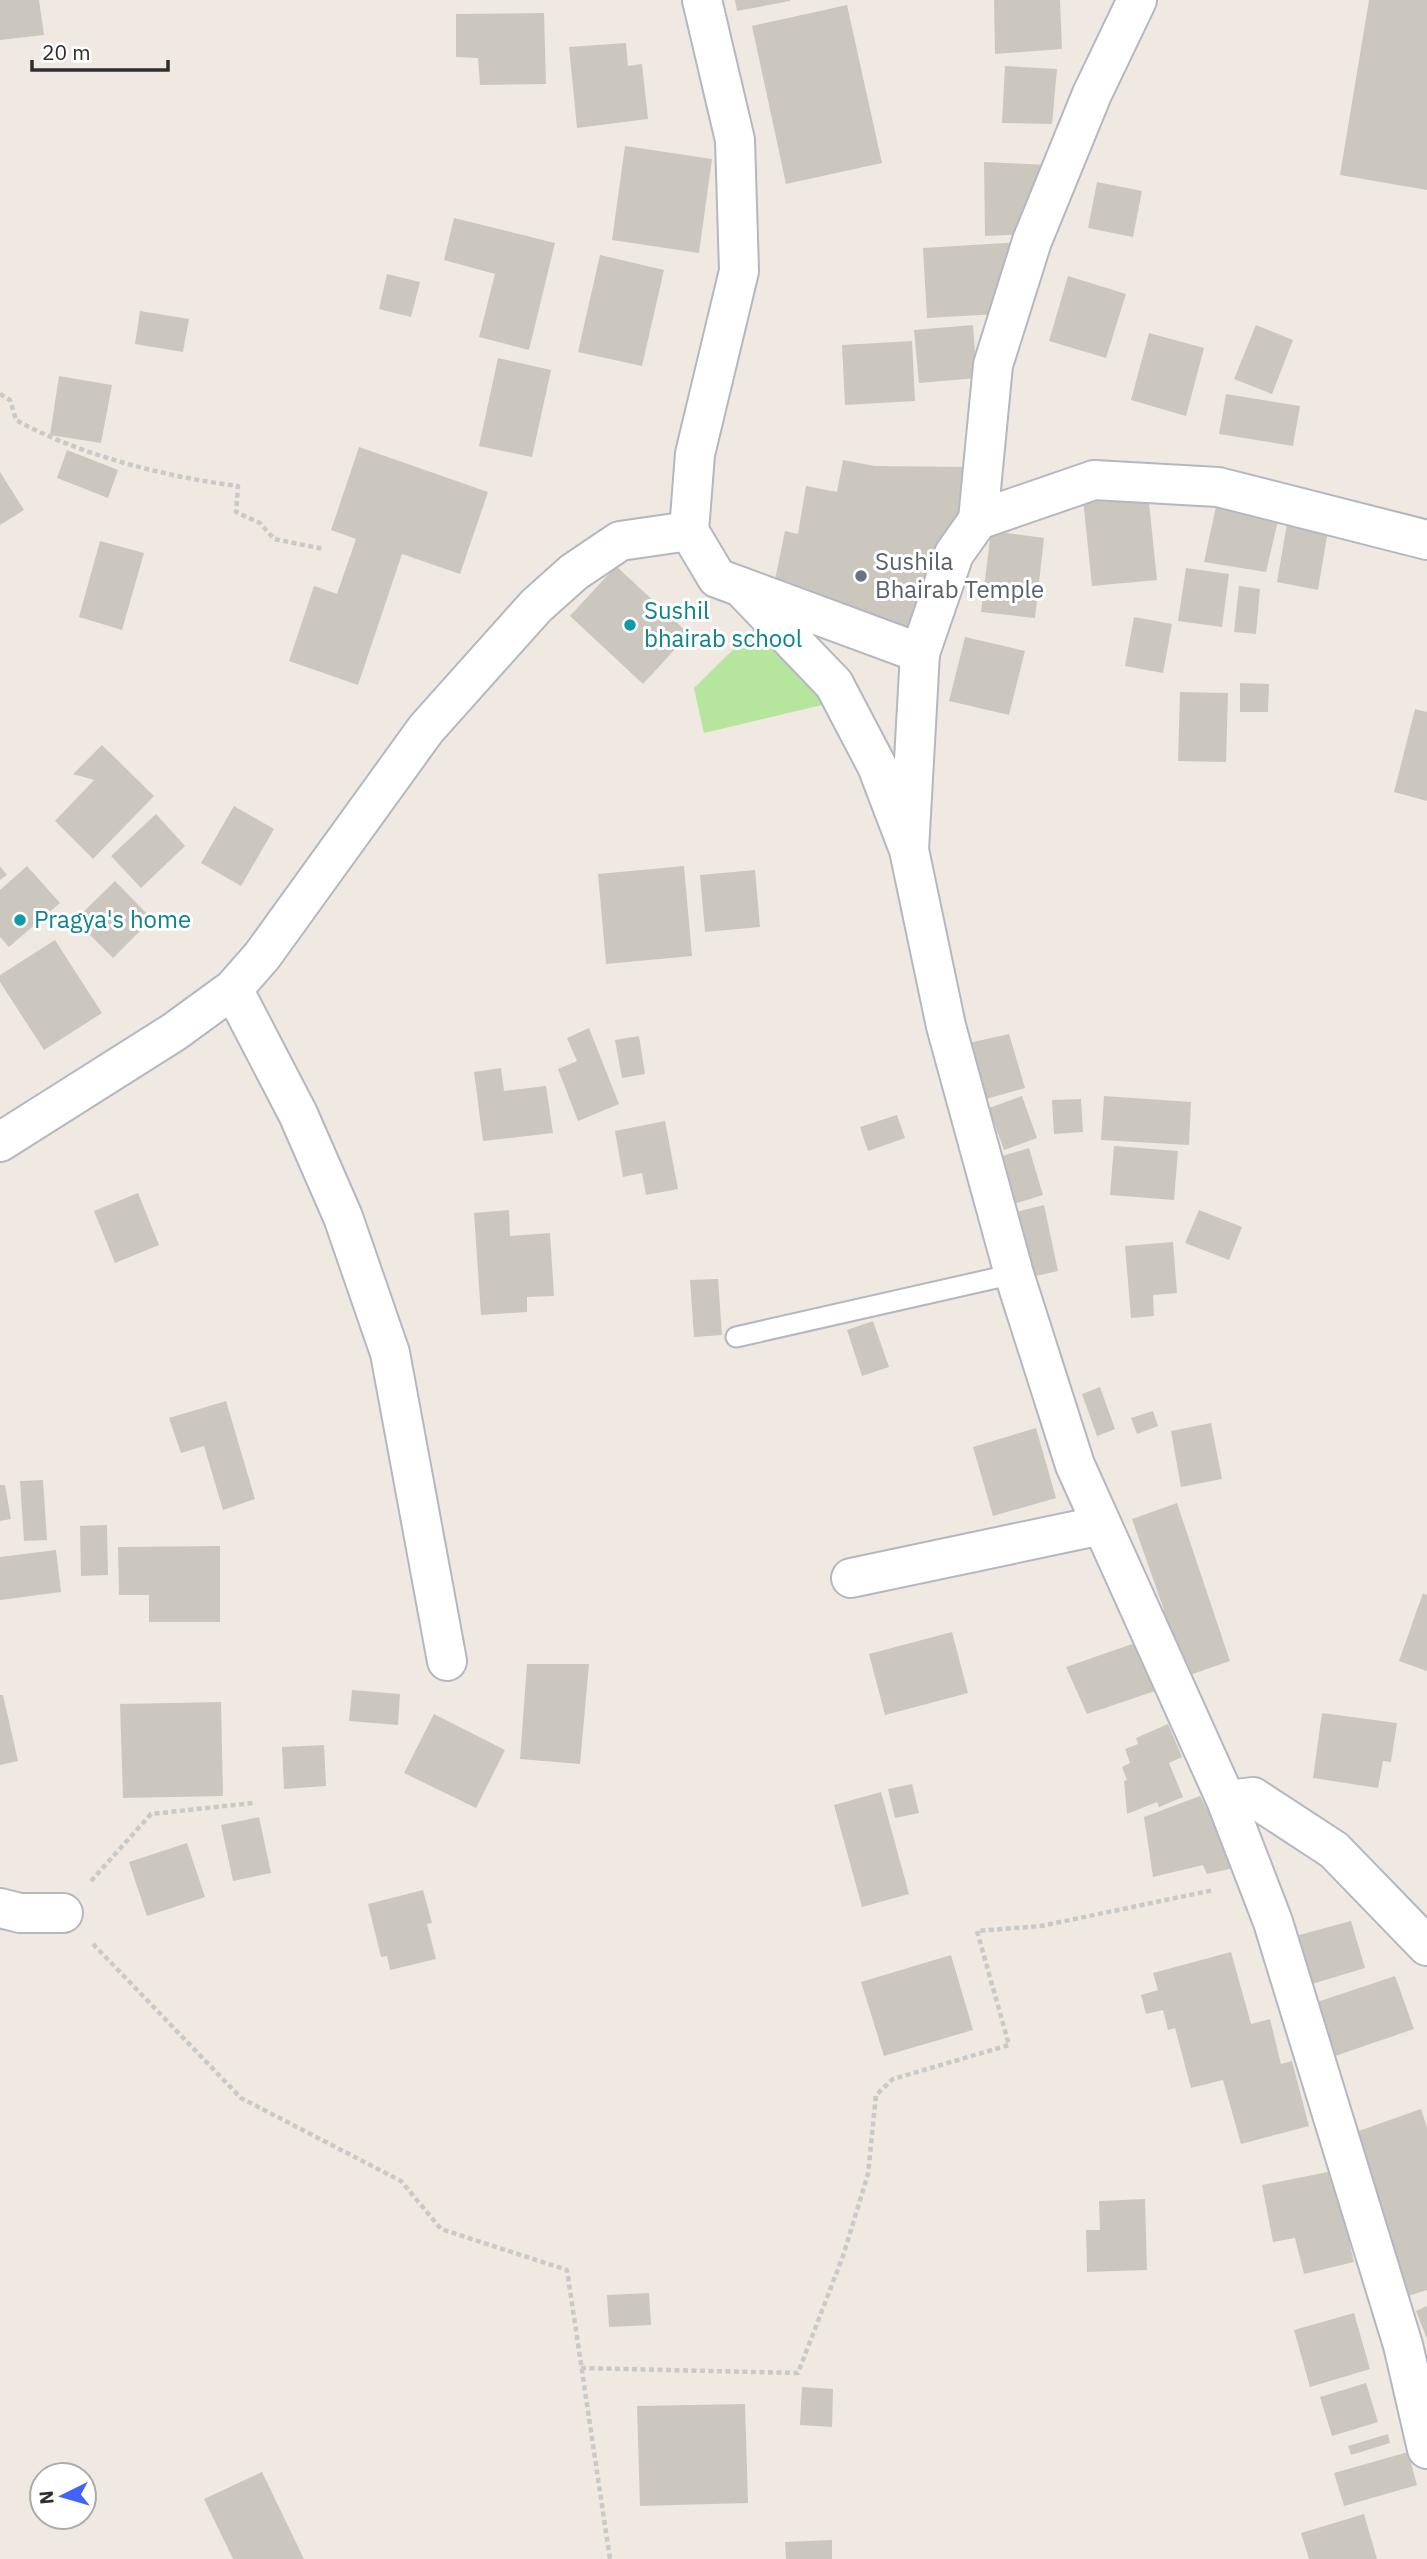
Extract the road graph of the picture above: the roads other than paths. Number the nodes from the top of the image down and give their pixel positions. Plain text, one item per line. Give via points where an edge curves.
1 (702, 0) edge
2 (1137, 0) edge
3 (978, 520) junction
4 (689, 531) junction
5 (1427, 540) edge
6 (741, 587) junction
7 (920, 653) junction
8 (909, 849) junction
9 (233, 989) junction
10 (0, 1142) edge
11 (1014, 1274) junction
12 (736, 1337) dead end
13 (1102, 1525) junction
14 (851, 1578) dead end
15 (447, 1661) dead end
16 (1226, 1800) junction
17 (0, 1908) edge
18 (63, 1913) road end
19 (1427, 1946) edge
20 (1427, 2449) edge

1 - 4 street via 735,140 739,271 695,454
2 - 3 street via 1092,94 1032,241 993,365
3 - 5 street via 1094,480 1218,487
3 - 7 street via 954,554
4 - 6 street via 717,578
4 - 9 street via 620,541 574,572 536,606 426,729 262,956
6 - 7 street
6 - 8 street via 834,684 877,766
7 - 8 street
8 - 11 street via 946,1026
9 - 10 street via 174,1032
9 - 15 street via 299,1114 343,1217 390,1353
11 - 12 lane
11 - 13 street via 1075,1465
13 - 14 street
13 - 16 street
16 - 19 street via 1254,1797 1334,1850
16 - 20 street via 1273,1922 1403,2345
17 - 18 street

